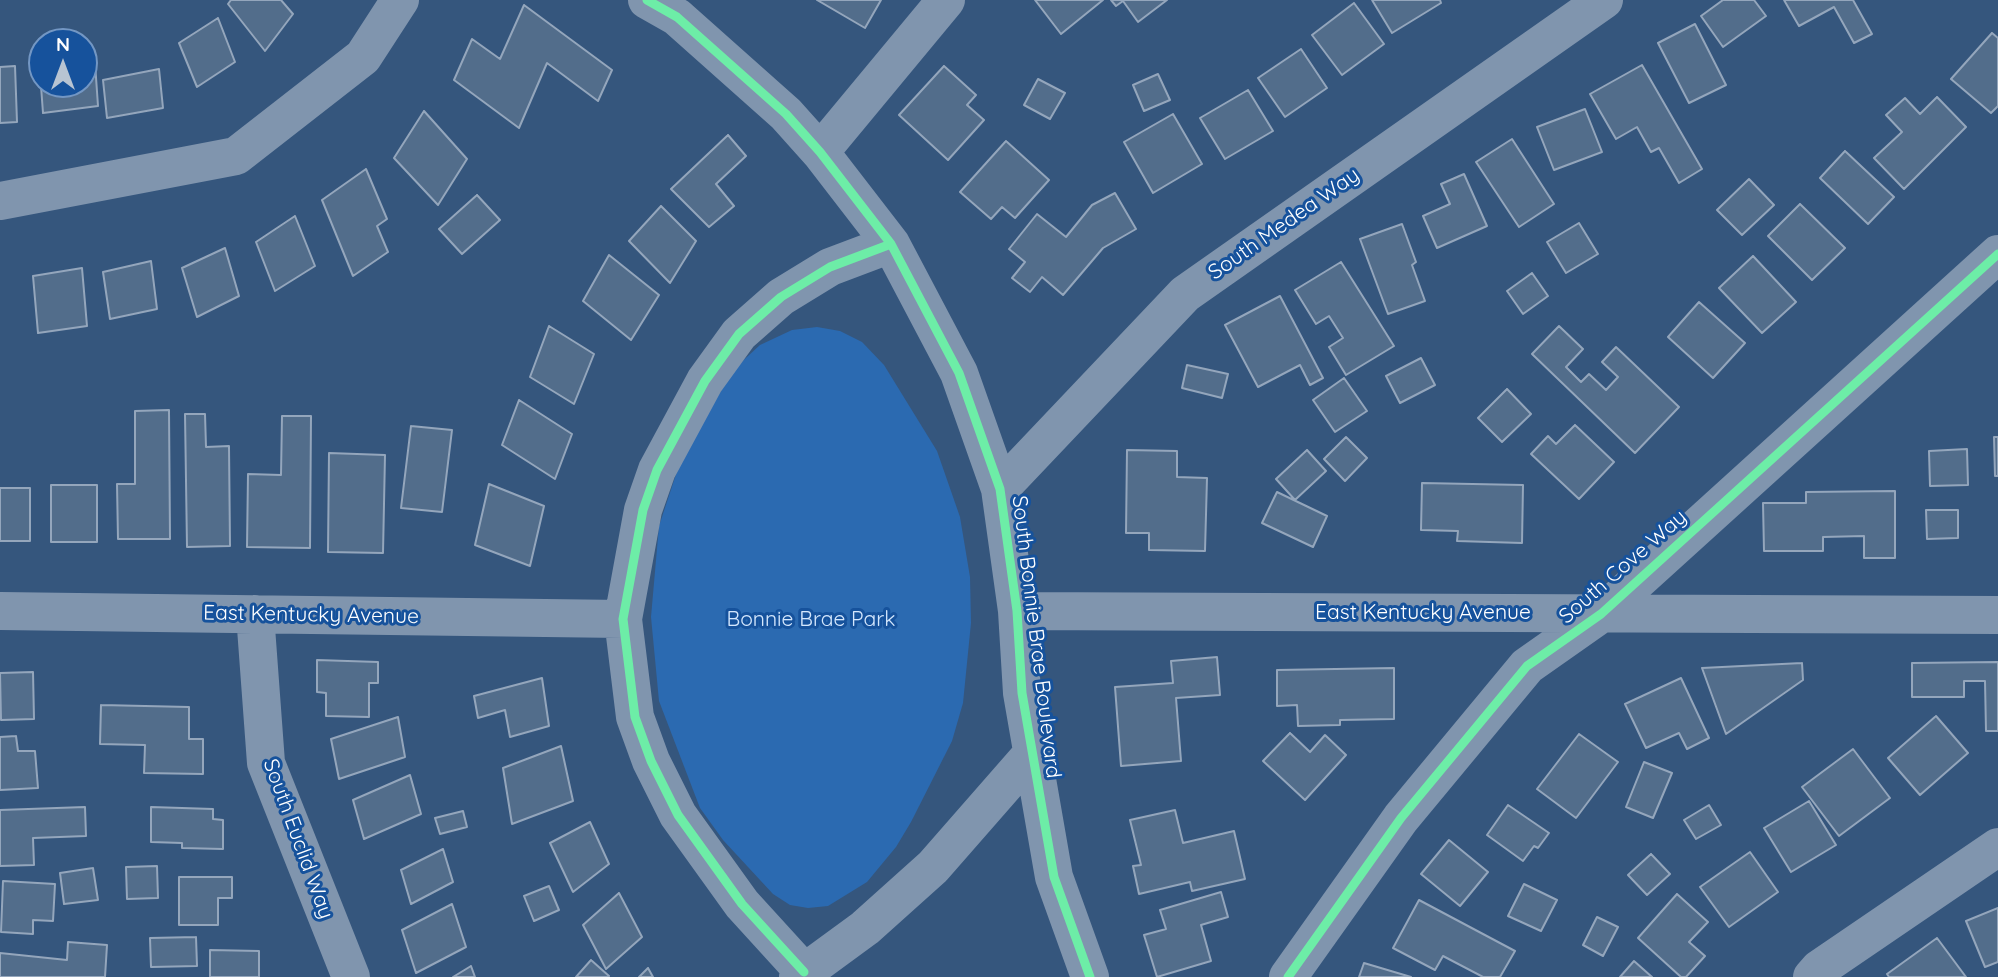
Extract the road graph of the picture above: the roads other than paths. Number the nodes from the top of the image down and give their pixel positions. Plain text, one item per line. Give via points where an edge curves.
1 (400, 0) edge
2 (647, 0) edge
3 (946, 0) edge
4 (1604, 0) edge
5 (820, 152) junction
6 (0, 201) edge
7 (891, 244) junction
8 (1998, 254) edge
9 (1000, 489) junction
10 (0, 611) edge
11 (1017, 611) junction
12 (255, 614) junction
13 (1601, 614) junction
14 (1998, 615) edge
15 (623, 618) junction
16 (1031, 755) junction
17 (1998, 847) edge
18 (801, 974) edge
19 (351, 977) edge
20 (1090, 977) edge
21 (1288, 977) edge
22 (1812, 977) edge

1 - 6 street via 363,57 236,156
2 - 5 street, South Bonnie Brae Boulevard via 677,17 786,114
3 - 5 street
4 - 9 street, South Medea Way via 1185,294
5 - 7 street, South Bonnie Brae Boulevard
7 - 9 street, South Bonnie Brae Boulevard via 959,373
7 - 15 street via 831,267 781,297 739,334 705,381 657,470 643,510
8 - 13 street, South Cove Way
9 - 11 street, South Bonnie Brae Boulevard
10 - 12 street, East Kentucky Avenue
11 - 13 street, East Kentucky Avenue
11 - 16 street, South Bonnie Brae Boulevard
12 - 15 street, East Kentucky Avenue
12 - 19 street, South Euclid Way via 266,763
13 - 14 street, East Kentucky Avenue
13 - 21 street, South Cove Way via 1527,666 1401,818
15 - 18 street via 635,717 651,761 678,815 742,904
16 - 18 street via 933,867 865,928
16 - 20 street, South Bonnie Brae Boulevard via 1054,877
17 - 22 street

